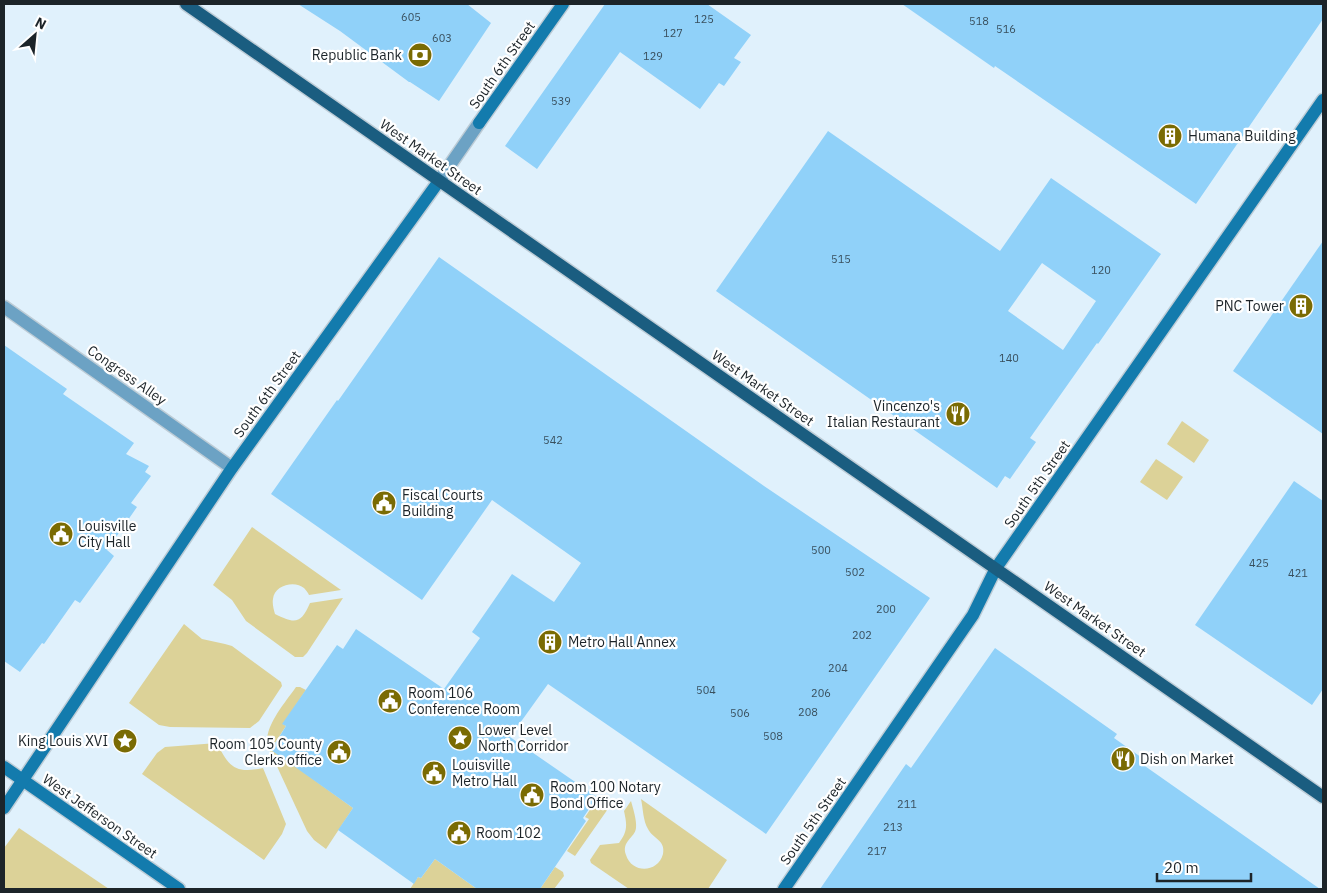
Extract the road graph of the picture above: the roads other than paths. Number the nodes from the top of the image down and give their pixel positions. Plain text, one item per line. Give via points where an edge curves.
1 (186, 4) edge
2 (563, 4) edge
3 (1323, 100) edge
4 (439, 181) junction
5 (4, 307) edge
6 (232, 468) junction
7 (996, 568) junction
8 (4, 767) edge
9 (22, 780) junction
10 (1323, 796) edge
11 (4, 808) edge
12 (179, 889) edge
13 (784, 889) edge

1 - 4 main road, West Market Street
2 - 4 street, South 6th Street
3 - 7 street, South 5th Street
4 - 6 street, South 6th Street
4 - 7 main road, West Market Street
5 - 6 street, Congress Alley
6 - 9 street, South 6th Street
7 - 10 main road, West Market Street
7 - 13 street, South 5th Street via 973,615
8 - 9 street, West Jefferson Street
9 - 11 street, South 6th Street
9 - 12 street, West Jefferson Street

